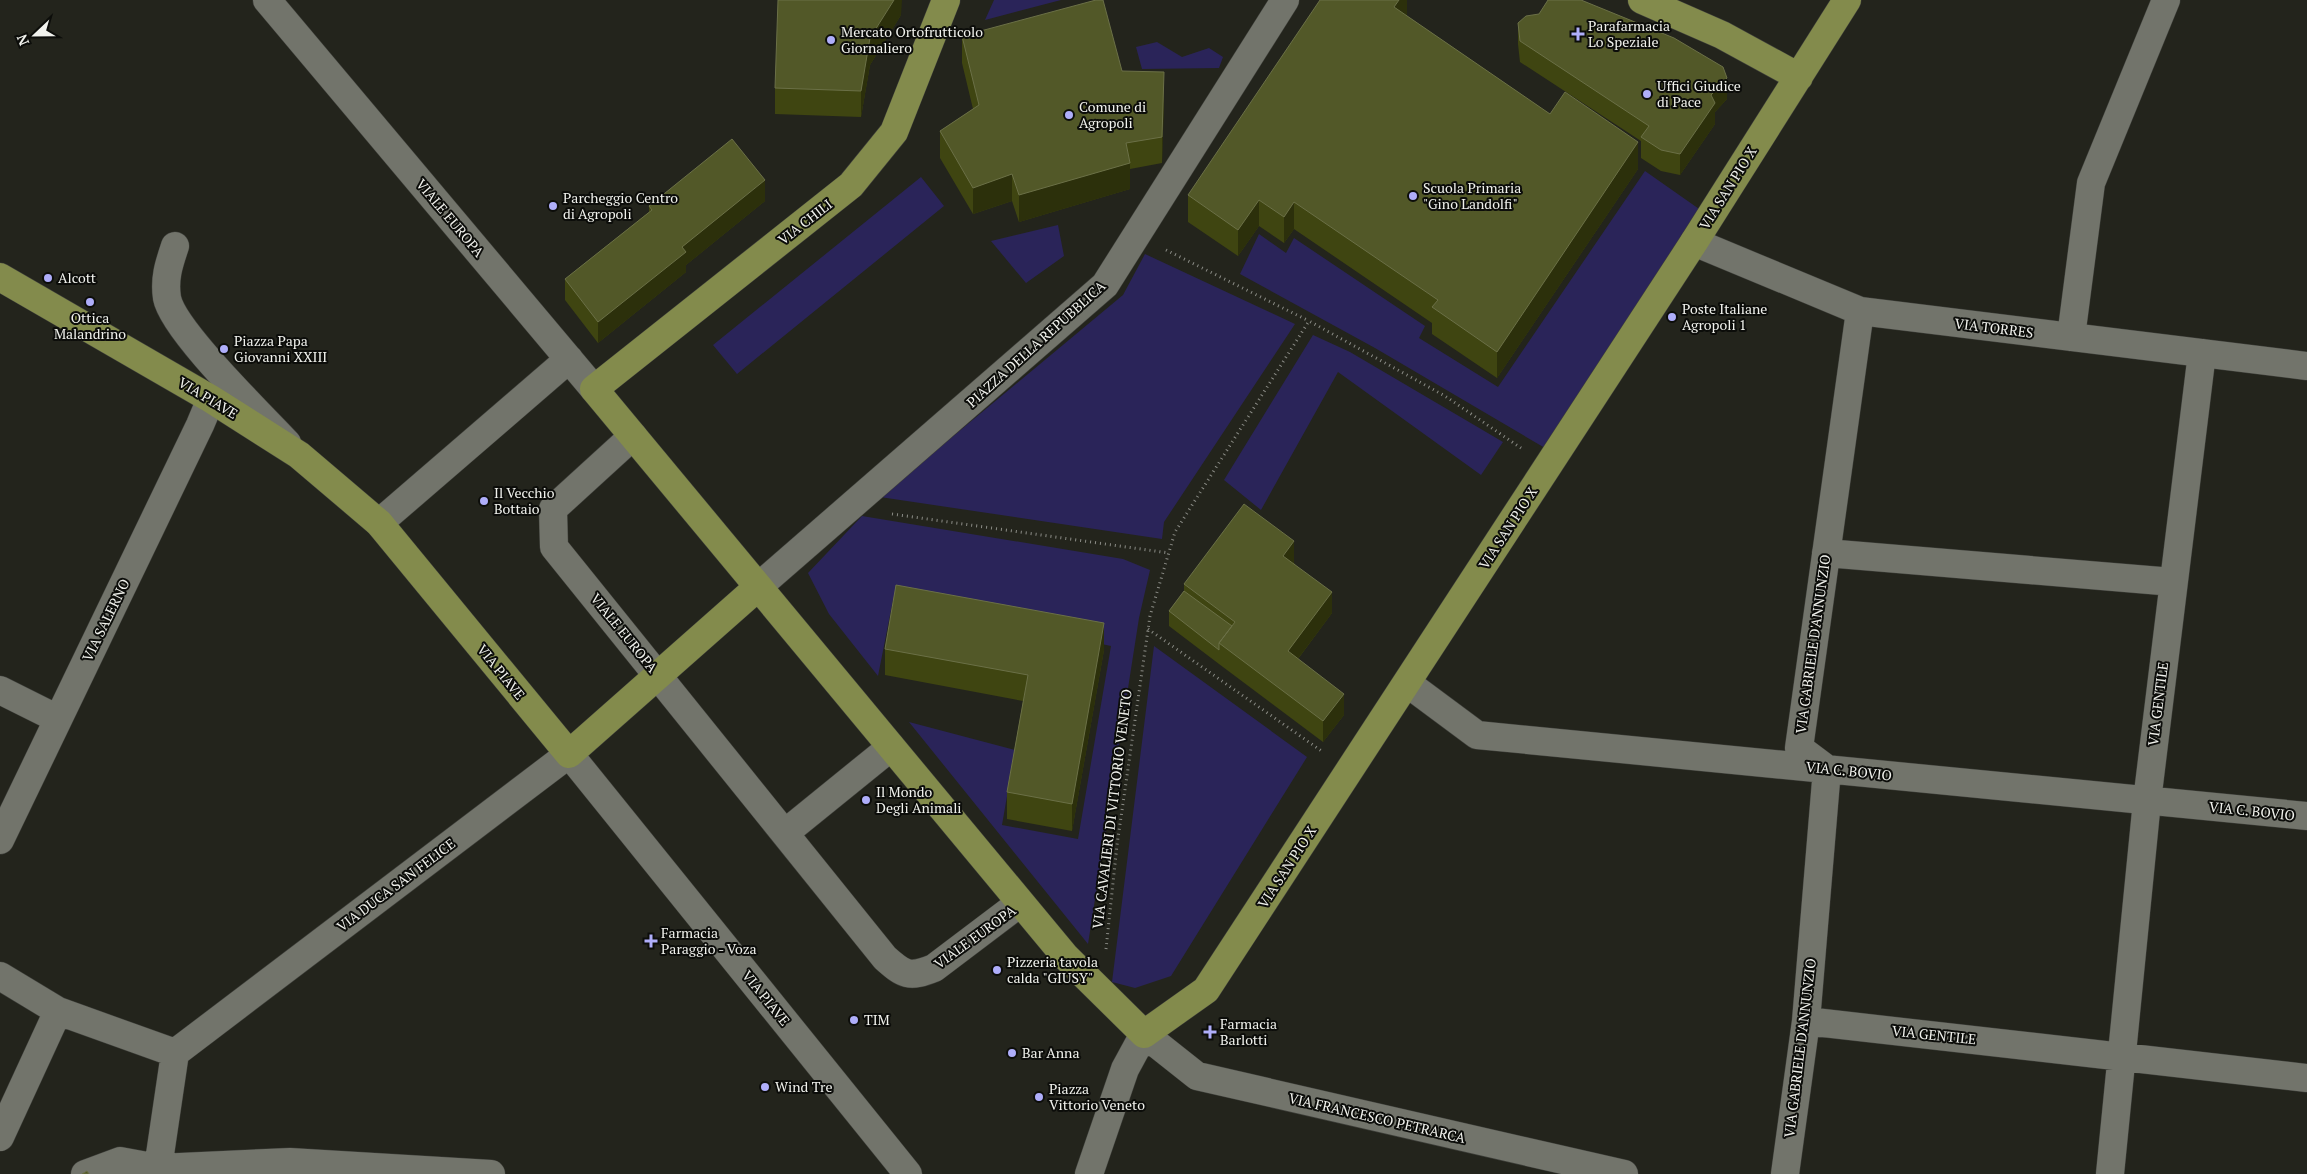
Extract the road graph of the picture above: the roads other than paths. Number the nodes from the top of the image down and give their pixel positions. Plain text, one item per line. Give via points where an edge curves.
1 (267, 0) edge
2 (946, 0) edge
3 (1285, 0) edge
4 (1642, 0) edge
5 (1848, 0) edge
6 (2166, 0) edge
7 (1799, 77) junction
8 (1694, 242) junction
9 (176, 246) dead end
10 (0, 277) edge
11 (1860, 311) junction
12 (2071, 337) junction
13 (2202, 353) junction
14 (569, 359) junction
15 (2307, 366) edge
16 (594, 389) junction
17 (210, 399) junction
18 (633, 436) junction
19 (298, 455) junction
20 (379, 522) junction
21 (1826, 553) junction
22 (2174, 582) junction
23 (758, 587) junction
24 (658, 676) junction
25 (1407, 683) junction
26 (0, 690) edge
27 (58, 719) junction
28 (891, 747) junction
29 (569, 754) junction
30 (1827, 769) junction
31 (2147, 800) junction
32 (2307, 816) edge
33 (785, 833) junction
34 (0, 840) edge
35 (1020, 903) junction
36 (0, 976) edge
37 (58, 1011) junction
38 (1806, 1021) junction
39 (1144, 1034) junction
40 (175, 1053) junction
41 (2121, 1056) junction
42 (2307, 1078) edge
43 (0, 1137) edge
44 (1539, 1164) edge
45 (160, 1171) edge
46 (85, 1174) edge
47 (491, 1174) edge
48 (908, 1174) edge
49 (1089, 1174) edge
50 (1624, 1174) edge
51 (1785, 1174) edge
52 (2110, 1174) edge

1 - 14 street, VIALE EUROPA
2 - 16 main road, VIA CHILI via 894,132 851,185
3 - 23 street, PIAZZA DELLA REPUBBLICA via 1105,285
4 - 7 main road via 1722,35
5 - 7 main road, VIA SAN PIO X
6 - 12 street via 2091,184
7 - 8 main road, VIA SAN PIO X
8 - 11 street, VIA TORRES
8 - 25 main road, VIA SAN PIO X
9 - 19 street via 165,277 167,300 182,330
10 - 17 main road, VIA PIAVE
11 - 12 street, VIA TORRES
11 - 21 street, VIA GABRIELE D'ANNUNZIO
12 - 13 street, VIA TORRES
13 - 15 street, VIA TORRES
13 - 22 street, VIA GENTILE
14 - 16 street, VIALE EUROPA
14 - 20 street
16 - 18 main road, VIALE EUROPA
17 - 19 main road, VIA PIAVE
17 - 27 street, VIA SALERNO
18 - 23 main road, VIALE EUROPA
18 - 24 street, VIALE EUROPA via 553,509 554,547
19 - 20 main road, VIA PIAVE
20 - 29 main road, VIA PIAVE
21 - 22 street
21 - 30 street, VIA GABRIELE D'ANNUNZIO via 1799,748
22 - 31 street, VIA GENTILE
23 - 24 main road, VIA DUCA SAN FELICE
23 - 28 main road, VIALE EUROPA
24 - 29 main road, VIA DUCA SAN FELICE
24 - 33 street, VIALE EUROPA
25 - 30 street, VIA C. BOVIO via 1477,735
25 - 39 main road, VIA SAN PIO X via 1206,990
26 - 27 street
27 - 34 street, VIA SALERNO
28 - 33 street
28 - 35 main road, VIALE EUROPA
29 - 40 street, VIA DUCA SAN FELICE
29 - 48 street, VIA PIAVE
30 - 31 street, VIA C. BOVIO
30 - 38 street, VIA GABRIELE D'ANNUNZIO
31 - 32 street, VIA C. BOVIO
31 - 41 street, VIA GENTILE
33 - 35 street, VIALE EUROPA via 885,958 900,972 920,973 934,968
35 - 39 main road, VIALE EUROPA via 1064,956
36 - 37 street
37 - 40 street
37 - 43 street
38 - 41 street, VIA GENTILE
38 - 51 street, VIA GABRIELE D'ANNUNZIO
39 - 44 street, VIA FRANCESCO PETRARCA via 1197,1076
39 - 49 street via 1125,1069
40 - 45 street
41 - 42 street, VIA GENTILE
41 - 52 street, VIA GENTILE
44 - 50 street, VIA FRANCESCO PETRARCA
45 - 46 street via 120,1161
45 - 47 street via 290,1162

